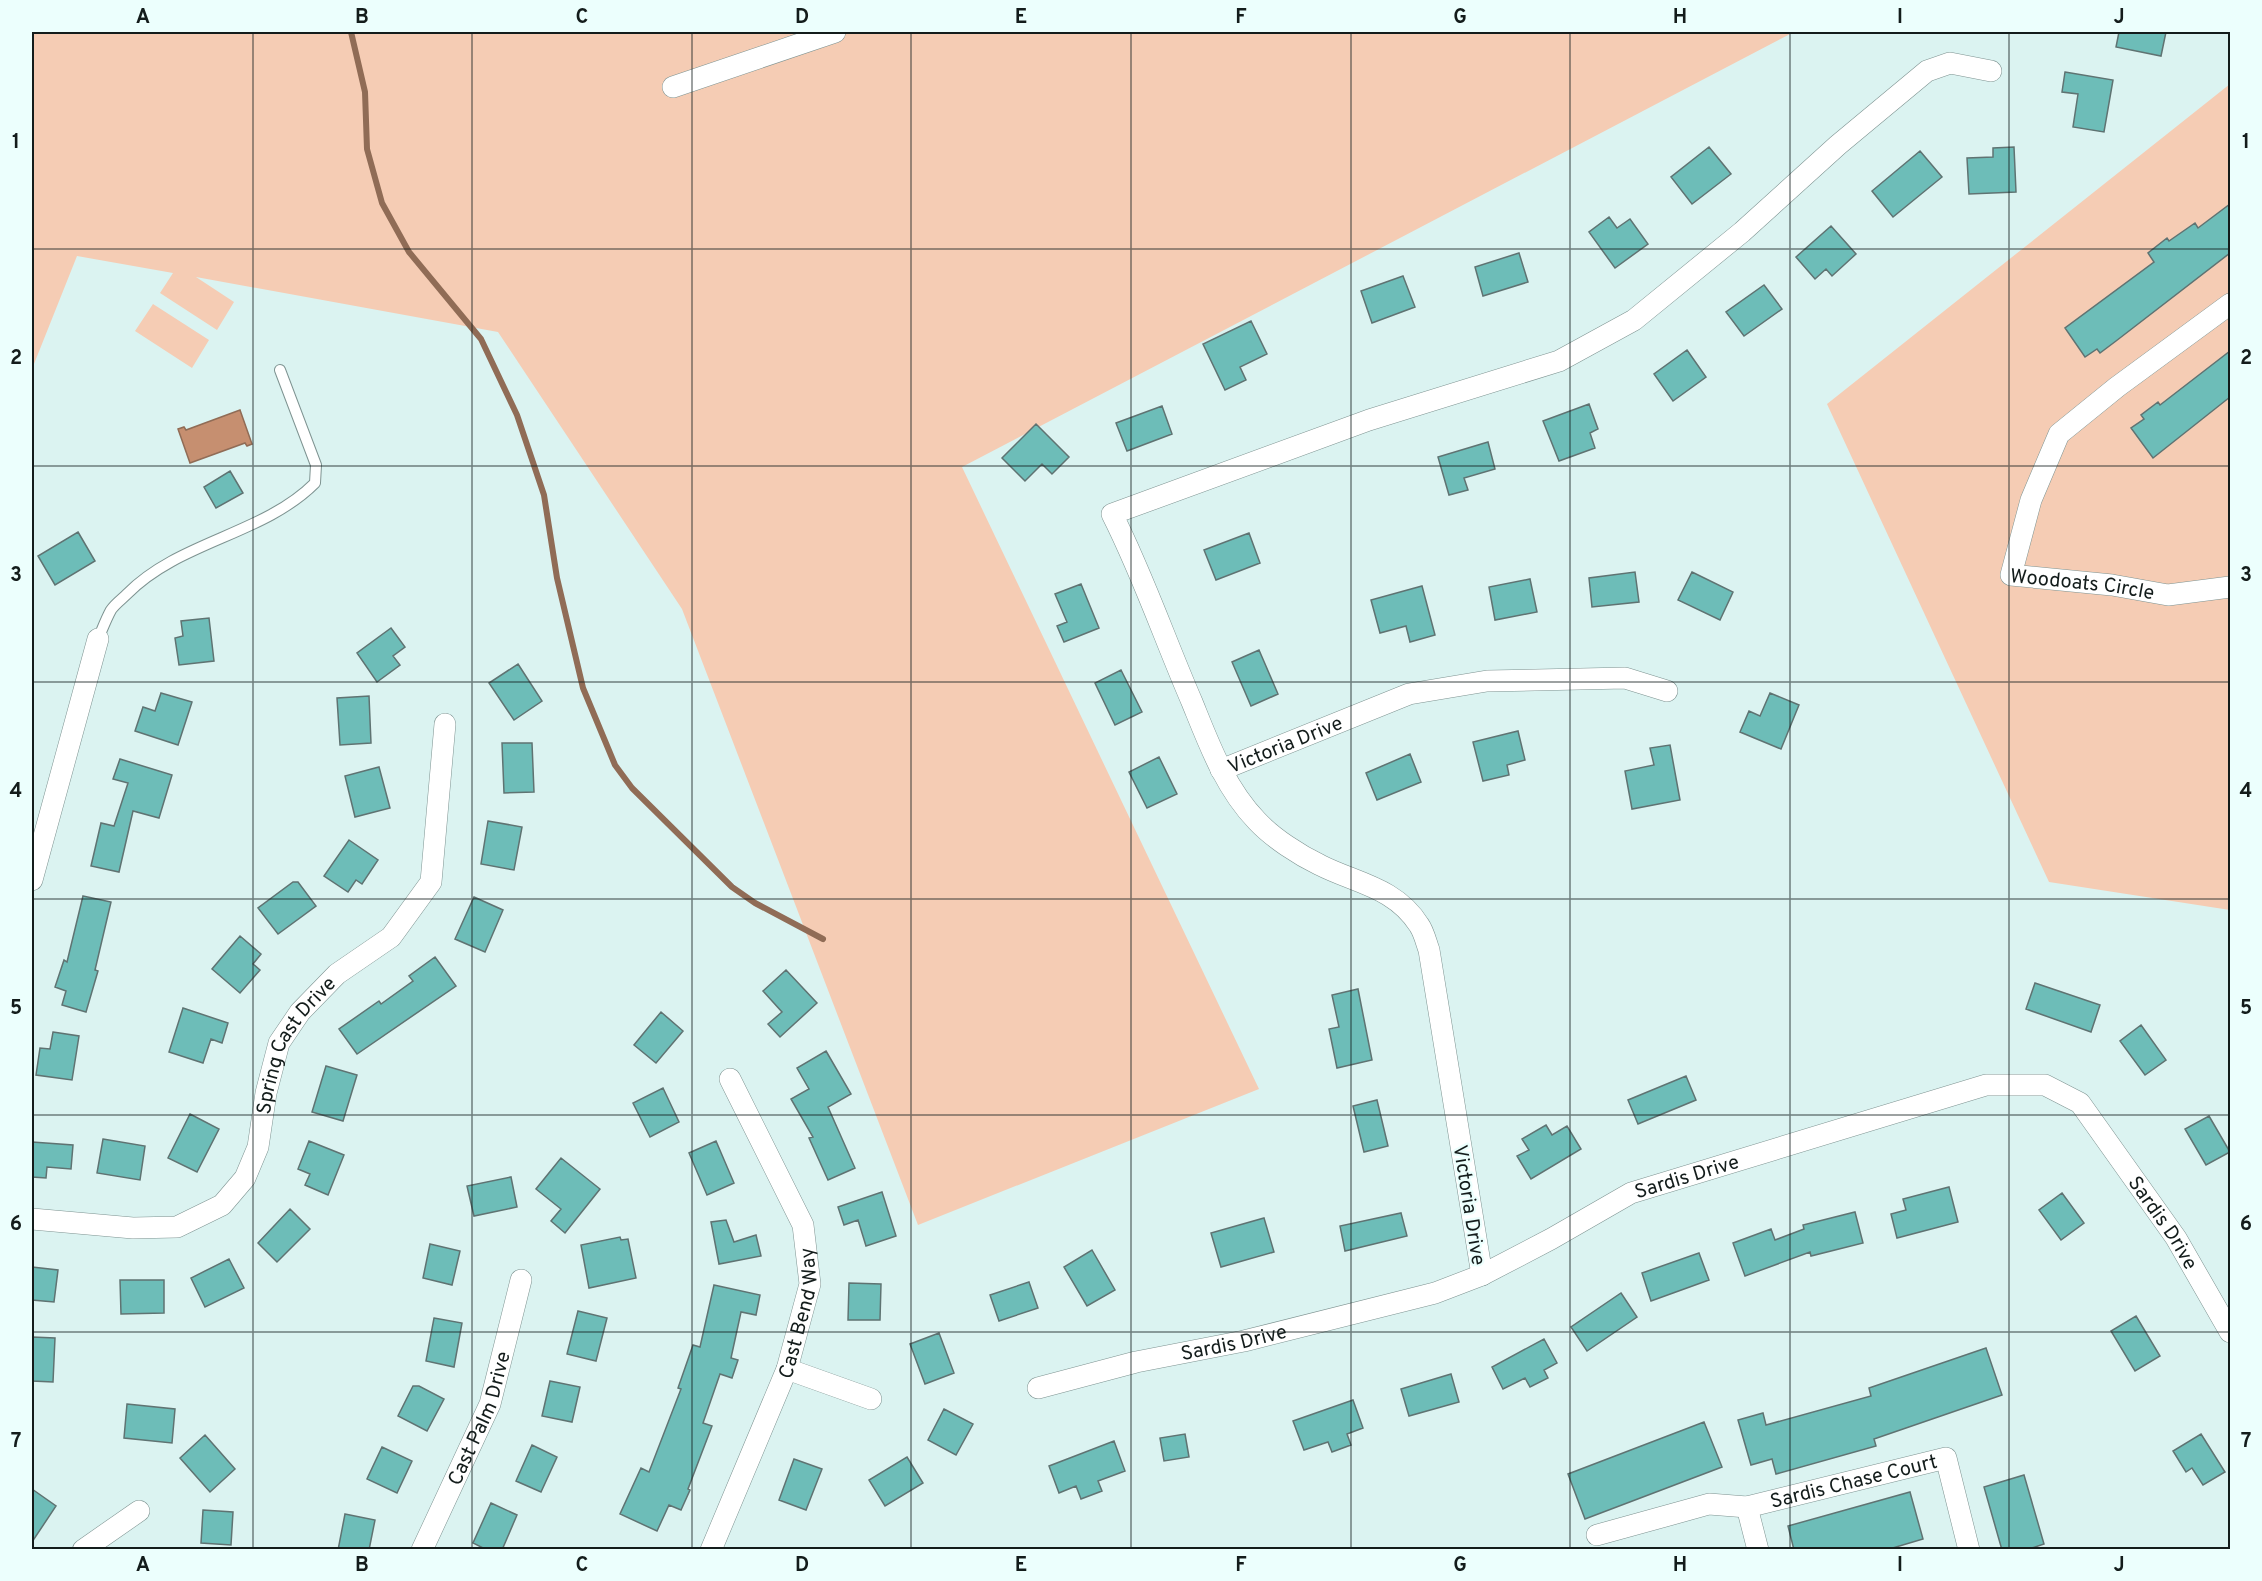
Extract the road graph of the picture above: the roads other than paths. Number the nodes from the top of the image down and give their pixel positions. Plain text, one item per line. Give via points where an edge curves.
1 (836, 32) edge
2 (1991, 71) dead end
3 (673, 87) dead end
4 (2230, 304) edge
5 (280, 370) dead end
6 (2230, 587) edge
7 (98, 639) joint
8 (1667, 691) dead end
9 (445, 724) dead end
10 (1221, 770) junction
11 (32, 880) edge
12 (730, 1079) dead end
13 (32, 1219) edge
14 (1482, 1275) junction
15 (521, 1280) dead end
16 (2230, 1332) edge
17 (787, 1369) junction
18 (1038, 1388) dead end
19 (871, 1399) dead end
20 (1747, 1507) junction
21 (139, 1511) dead end
22 (1597, 1535) dead end
23 (83, 1550) edge
24 (422, 1550) edge
25 (711, 1550) edge
26 (1758, 1550) edge
27 (1969, 1550) edge

1 - 3 street
2 - 10 street via 1950,63 1927,71 1634,320 1559,362 1369,420 1113,514
4 - 6 street, Woodoats Circle via 2059,434 2031,500 2011,575 2168,595
5 - 7 lane via 316,465 315,483 291,502 167,563 135,585 112,609
7 - 11 street
8 - 10 street, Victoria Drive via 1624,678 1487,681 1409,694
9 - 13 street, Spring Cast Drive via 431,882 390,937 337,974 300,1012 279,1043 258,1147 245,1178 222,1205 177,1227 133,1228
10 - 14 street, Victoria Drive via 1234,794 1258,822 1320,866 1364,881 1396,901 1419,924 1429,950
12 - 17 street, Cast Bend Way via 803,1225 810,1284
14 - 16 street, Sardis Drive via 1631,1192 1986,1085 2045,1085 2080,1103 2176,1238
14 - 18 street, Sardis Drive via 1435,1293
15 - 24 street, Cast Palm Drive via 490,1404
17 - 19 street
17 - 25 street, Cast Bend Way
20 - 22 street via 1709,1504
20 - 26 street, Sardis Chase Court
20 - 27 street, Sardis Chase Court via 1946,1458
21 - 23 street

